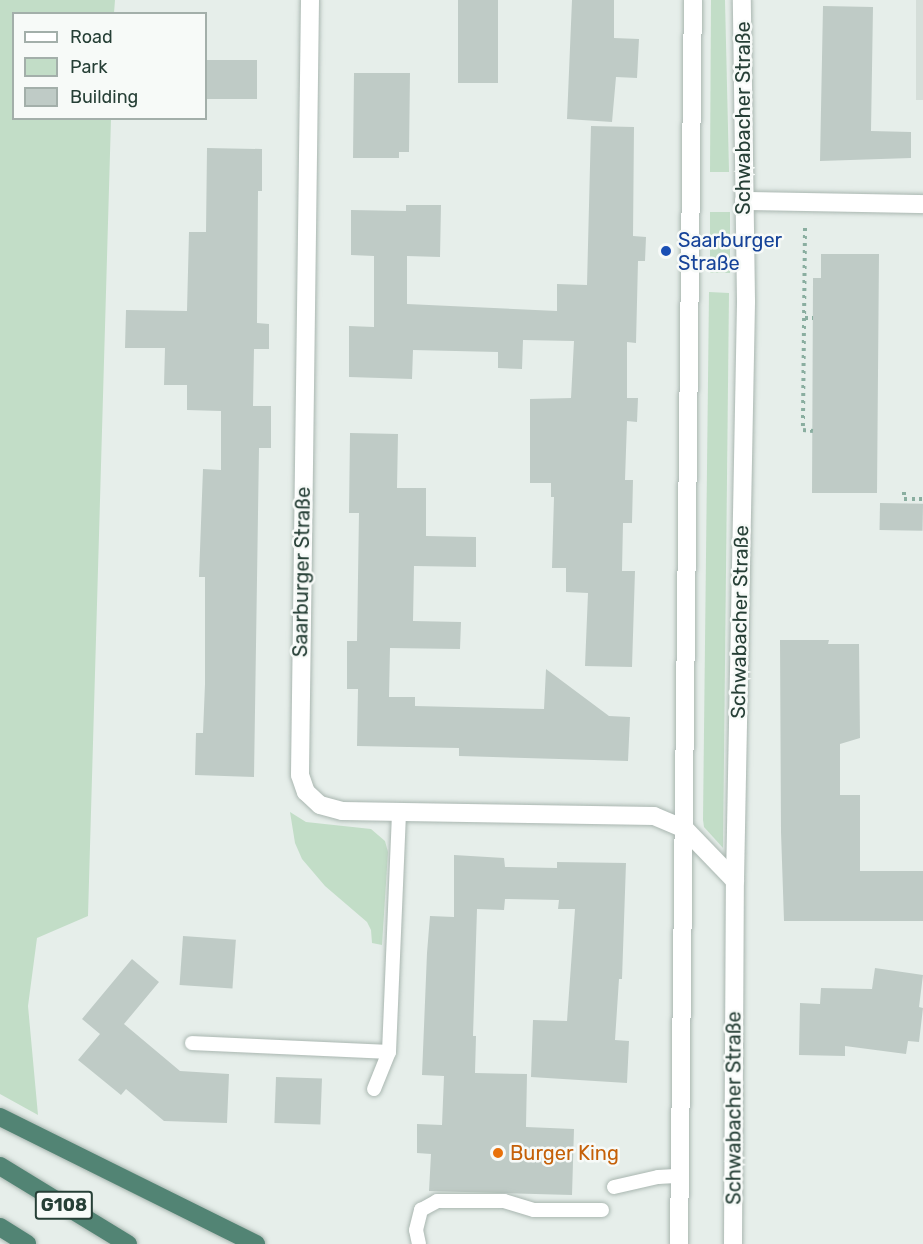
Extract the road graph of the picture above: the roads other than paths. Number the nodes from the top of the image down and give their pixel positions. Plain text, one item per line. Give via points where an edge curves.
1 (310, 0) edge
2 (693, 0) edge
3 (742, 0) edge
4 (744, 201) junction
5 (923, 204) edge
6 (399, 812) junction
7 (685, 829) junction
8 (735, 881) junction
9 (192, 1043) dead end
10 (388, 1052) junction
11 (374, 1089) dead end
12 (0, 1117) edge
13 (0, 1166) edge
14 (680, 1176) junction
15 (614, 1187) dead end
16 (602, 1210) dead end
17 (0, 1227) edge
18 (27, 1244) edge
19 (128, 1244) edge
20 (256, 1244) edge
21 (419, 1244) edge
22 (679, 1244) edge
23 (733, 1244) edge

1 - 6 main road, Saarburger Straße via 300,775 306,792 320,805 342,811
2 - 7 main road
3 - 4 main road, Schwabacher Straße
4 - 5 main road
4 - 8 main road, Schwabacher Straße via 746,301
6 - 7 main road, Saarburger Straße via 654,816
6 - 10 lane
7 - 8 main road, Saarburger Straße
7 - 14 main road
8 - 23 main road, Schwabacher Straße
9 - 10 lane
10 - 11 lane
12 - 20 highway
13 - 19 highway, G108
14 - 15 lane
14 - 22 main road
16 - 21 lane via 534,1210 504,1201 437,1201 421,1210 416,1230
17 - 18 highway, G108

